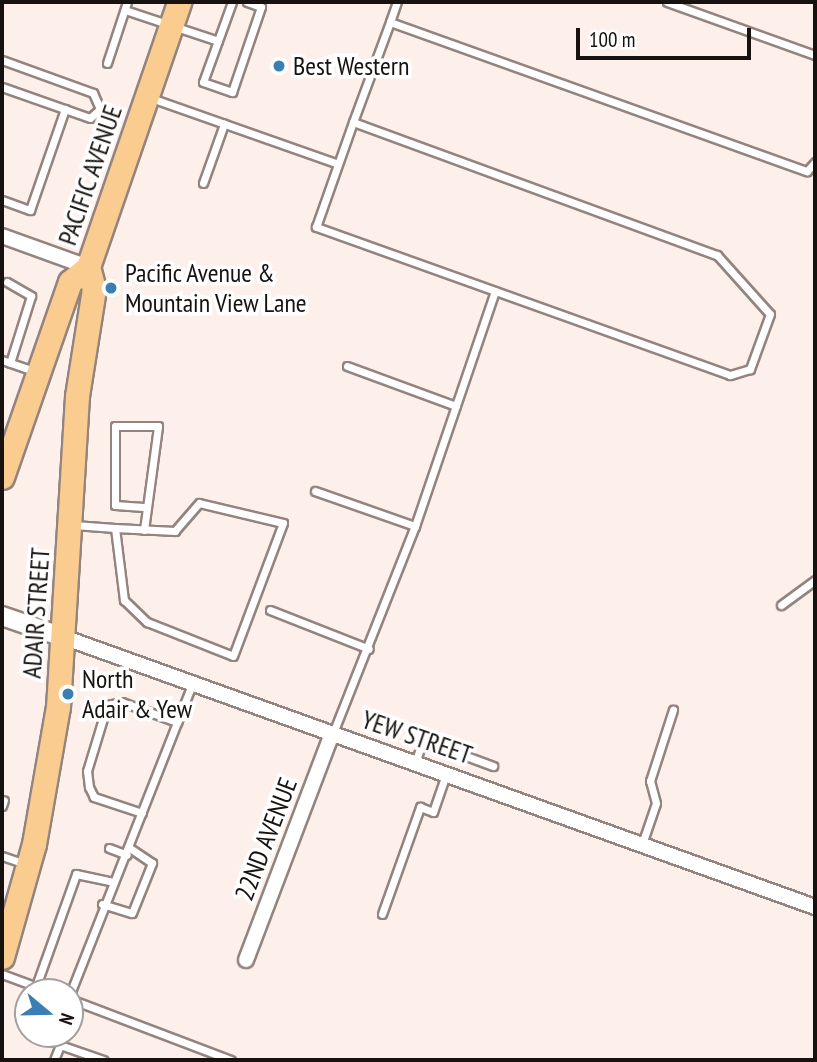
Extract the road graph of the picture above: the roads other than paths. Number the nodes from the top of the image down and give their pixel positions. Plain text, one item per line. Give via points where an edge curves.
1 (179, 2) edge
2 (232, 2) edge
3 (247, 2) edge
4 (397, 2) edge
5 (667, 2) edge
6 (126, 6) edge
7 (390, 22) junction
8 (171, 26) junction
9 (218, 41) junction
10 (815, 55) edge
11 (2, 60) edge
12 (107, 63) dead end
13 (2, 87) edge
14 (147, 97) junction
15 (65, 109) junction
16 (353, 122) junction
17 (225, 124) junction
18 (815, 162) edge
19 (338, 164) junction
20 (203, 183) dead end
21 (2, 200) edge
22 (2, 236) edge
23 (88, 267) junction
24 (7, 282) dead end
25 (495, 291) junction
26 (6, 362) edge
27 (347, 366) dead end
28 (38, 373) junction
29 (456, 406) junction
30 (2, 477) edge
31 (315, 491) dead end
32 (147, 507) junction
33 (70, 524) junction
34 (415, 526) junction
35 (115, 528) junction
36 (144, 530) junction
37 (815, 580) edge
38 (781, 605) dead end
39 (270, 610) dead end
40 (2, 615) edge
41 (63, 637) junction
42 (369, 649) junction
43 (192, 684) junction
44 (673, 710) dead end
45 (177, 722) junction
46 (332, 734) junction
47 (415, 764) junction
48 (493, 766) dead end
49 (446, 775) junction
50 (142, 813) junction
51 (642, 844) junction
52 (109, 848) dead end
53 (128, 851) junction
54 (2, 856) edge
55 (29, 865) junction
56 (113, 882) junction
57 (102, 904) junction
58 (815, 907) edge
59 (382, 914) dead end
60 (2, 957) edge
61 (246, 960) dead end
62 (39, 978) edge
63 (77, 978) edge
64 (84, 1002) edge
65 (54, 1060) edge
66 (103, 1060) edge
67 (231, 1060) edge

1 - 8 highway, PACIFIC AVENUE
2 - 9 lane
3 - 9 lane via 261,7 232,92 203,82
4 - 7 lane
5 - 10 lane
6 - 8 lane
6 - 12 lane
7 - 16 lane
7 - 18 lane via 807,171
8 - 9 lane
8 - 14 highway, PACIFIC AVENUE
11 - 15 lane via 100,100 94,118
13 - 15 lane
14 - 17 lane
14 - 23 highway, PACIFIC AVENUE
15 - 21 lane via 30,210
16 - 19 lane
16 - 25 lane via 717,255 770,314 741,376
17 - 19 lane
17 - 20 lane
19 - 25 lane via 316,227
22 - 23 street
23 - 28 highway, PACIFIC AVENUE via 70,282
23 - 33 highway, ADAIR STREET via 94,289 77,396
24 - 26 lane via 31,296
25 - 29 lane
26 - 28 lane
27 - 29 lane
28 - 30 highway, PACIFIC AVENUE
29 - 34 lane
31 - 34 lane
32 - 32 lane via 158,426 116,426 115,505
32 - 36 lane
33 - 35 lane
33 - 41 highway, ADAIR STREET
34 - 42 lane
35 - 36 lane
35 - 36 lane via 124,600 147,622 233,656 284,523 199,503 174,531
37 - 38 lane
39 - 42 lane
40 - 41 street, YEW STREET
41 - 43 street, YEW STREET
41 - 55 highway, ADAIR STREET via 50,764
42 - 46 lane
43 - 45 lane
43 - 46 street, YEW STREET
44 - 51 lane via 650,781 656,803
45 - 50 lane
45 - 50 lane via 122,702 107,705 88,771 91,793
46 - 47 street, YEW STREET
46 - 61 street, 22ND AVENUE
47 - 48 lane via 423,740
47 - 49 street, YEW STREET
49 - 51 street, YEW STREET
49 - 59 lane via 433,812 420,807
50 - 53 lane
51 - 58 street, YEW STREET
52 - 53 lane
53 - 56 lane
53 - 57 lane via 152,863 132,913
54 - 55 lane
55 - 60 highway, ADAIR STREET
56 - 57 lane
56 - 62 lane via 76,874
57 - 63 lane
64 - 67 lane
65 - 66 lane via 60,1045

